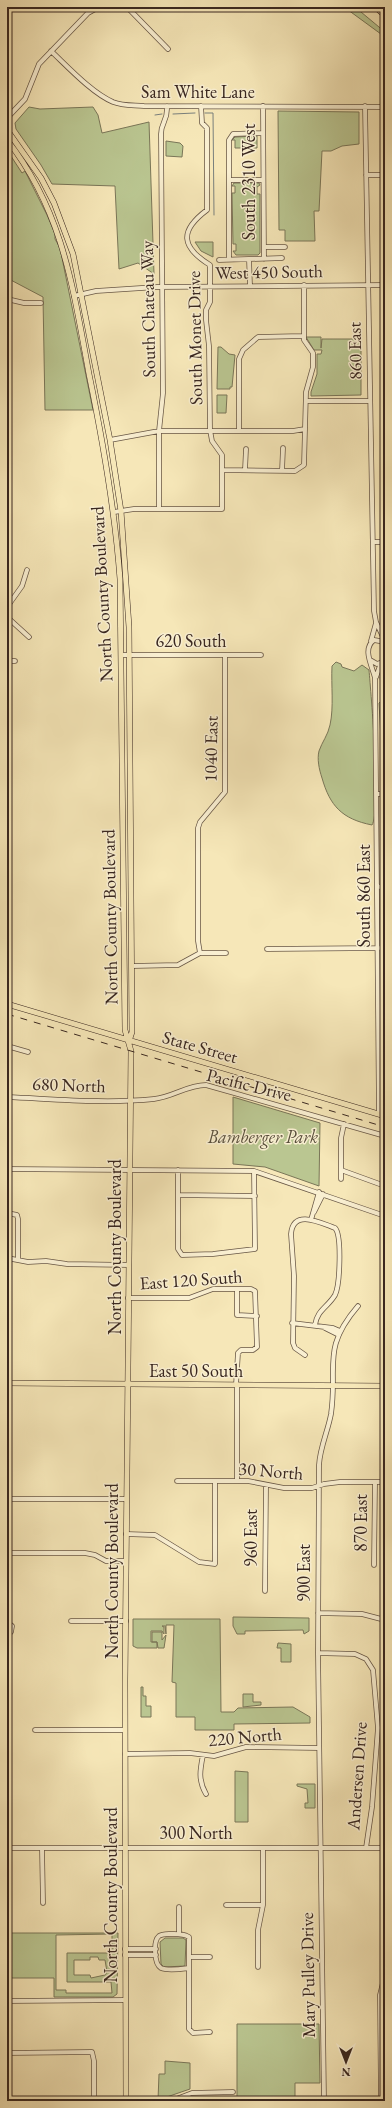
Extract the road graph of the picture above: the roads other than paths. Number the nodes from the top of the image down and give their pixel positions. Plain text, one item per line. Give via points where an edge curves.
1 (92, 7) edge
2 (99, 7) edge
3 (123, 7) edge
4 (127, 7) edge
5 (376, 7) edge
6 (132, 13) junction
7 (88, 14) junction
8 (385, 15) edge
9 (168, 49) dead end
10 (50, 51) junction
11 (262, 106) junction
12 (366, 106) junction
13 (385, 107) edge
14 (167, 109) junction
15 (201, 109) junction
16 (7, 118) edge
17 (7, 130) edge
18 (263, 133) junction
19 (7, 140) edge
20 (366, 175) junction
21 (385, 175) edge
22 (229, 180) junction
23 (263, 180) junction
24 (264, 247) junction
25 (286, 247) dead end
26 (282, 258) dead end
27 (229, 259) junction
28 (249, 259) junction
29 (264, 259) junction
30 (219, 260) dead end
31 (304, 285) junction
32 (368, 285) junction
33 (385, 285) edge
34 (250, 286) junction
35 (163, 287) junction
36 (210, 287) junction
37 (82, 294) junction
38 (74, 296) junction
39 (7, 299) edge
40 (41, 303) dead end
41 (303, 336) junction
42 (306, 401) junction
43 (370, 401) junction
44 (305, 429) junction
45 (210, 430) junction
46 (239, 430) junction
47 (158, 431) junction
48 (110, 440) junction
49 (283, 448) dead end
50 (246, 449) dead end
51 (222, 470) junction
52 (245, 470) junction
53 (282, 471) junction
54 (160, 509) junction
55 (121, 510) junction
56 (114, 512) junction
57 (373, 542) junction
58 (385, 542) edge
59 (26, 570) dead end
60 (7, 607) edge
61 (7, 617) edge
62 (376, 622) junction
63 (29, 637) dead end
64 (371, 642) junction
65 (385, 642) edge
66 (225, 655) junction
67 (261, 655) dead end
68 (121, 656) junction
69 (130, 656) junction
70 (370, 660) junction
71 (7, 661) edge
72 (15, 661) dead end
73 (383, 662) edge
74 (375, 678) junction
75 (377, 794) junction
76 (385, 794) edge
77 (385, 886) edge
78 (378, 887) junction
79 (267, 948) dead end
80 (379, 949) junction
81 (385, 950) edge
82 (226, 953) dead end
83 (200, 954) junction
84 (132, 966) junction
85 (7, 1004) edge
86 (129, 1041) junction
87 (7, 1046) edge
88 (28, 1052) dead end
89 (380, 1063) junction
90 (385, 1063) edge
91 (7, 1097) edge
92 (129, 1101) junction
93 (382, 1115) edge
94 (344, 1124) junction
95 (385, 1136) edge
96 (7, 1169) edge
97 (129, 1170) junction
98 (178, 1170) junction
99 (341, 1170) junction
100 (254, 1171) junction
101 (341, 1179) dead end
102 (385, 1186) edge
103 (321, 1193) junction
104 (178, 1195) junction
105 (255, 1196) junction
106 (7, 1213) edge
107 (385, 1216) edge
108 (311, 1220) junction
109 (7, 1258) edge
110 (18, 1259) junction
111 (129, 1265) junction
112 (237, 1289) junction
113 (128, 1298) junction
114 (358, 1306) dead end
115 (256, 1316) junction
116 (292, 1323) junction
117 (317, 1325) junction
118 (339, 1333) junction
119 (305, 1355) dead end
120 (7, 1383) edge
121 (128, 1384) junction
122 (237, 1385) junction
123 (332, 1386) junction
124 (385, 1386) edge
125 (177, 1481) dead end
126 (215, 1481) junction
127 (237, 1481) junction
128 (375, 1482) junction
129 (385, 1482) edge
130 (266, 1485) junction
131 (319, 1486) junction
132 (126, 1499) junction
133 (8, 1500) dead end
134 (126, 1534) junction
135 (7, 1553) edge
136 (126, 1561) junction
137 (374, 1565) dead end
138 (265, 1591) dead end
139 (318, 1613) junction
140 (385, 1620) edge
141 (71, 1621) dead end
142 (126, 1621) junction
143 (7, 1622) edge
144 (7, 1632) edge
145 (318, 1653) junction
146 (35, 1730) dead end
147 (125, 1730) junction
148 (319, 1748) junction
149 (124, 1754) junction
150 (203, 1755) junction
151 (206, 1794) dead end
152 (125, 1847) junction
153 (7, 1848) edge
154 (42, 1848) junction
155 (263, 1848) junction
156 (321, 1848) junction
157 (366, 1848) junction
158 (385, 1848) edge
159 (43, 1903) dead end
160 (226, 1905) dead end
161 (263, 1905) junction
162 (179, 1907) dead end
163 (179, 1934) junction
164 (156, 1949) junction
165 (125, 1952) junction
166 (156, 1955) junction
167 (189, 1957) junction
168 (210, 1957) dead end
169 (258, 1967) dead end
170 (189, 1968) junction
171 (385, 1975) edge
172 (125, 2000) junction
173 (7, 2001) edge
174 (383, 2005) edge
175 (210, 2032) dead end
176 (7, 2053) edge
177 (383, 2054) edge
178 (233, 2092) dead end
179 (94, 2101) edge
180 (126, 2101) edge
181 (174, 2101) edge
182 (324, 2101) edge
183 (381, 2101) edge

1 - 7 street
2 - 7 street
3 - 6 street
4 - 6 street
5 - 8 highway
6 - 9 street
7 - 10 street
10 - 14 street, Sam White Lane via 112,102
10 - 16 street via 39,64 25,99
11 - 12 street, Sam White Lane
11 - 15 street, Sam White Lane
11 - 18 street, South 2310 West
12 - 13 street, Sam White Lane
12 - 20 street, 860 East
14 - 15 street, Sam White Lane
14 - 35 street, South Chateau Way via 168,118 161,128
15 - 36 street, South Monet Drive via 202,123 207,128 207,210 193,221 188,231 188,240 194,254 210,265
17 - 37 main road, North County Boulevard via 34,167 54,203 73,254
18 - 22 street via 234,134 229,140
18 - 23 street, South 2310 West
19 - 38 main road, North County Boulevard via 23,162 46,204 64,249
20 - 21 street
20 - 32 street, 860 East
22 - 23 street
22 - 27 street
23 - 24 street, South 2310 West
24 - 25 street
24 - 29 street, South 2310 West
26 - 29 street
27 - 28 street
27 - 30 street
28 - 29 street
28 - 34 street
31 - 32 street, West 450 South
31 - 34 street, West 450 South
31 - 41 street
32 - 33 street, West 450 South
32 - 43 street, 860 East
34 - 36 street, West 450 South
35 - 36 street, West 450 South
35 - 37 street, West 450 South
35 - 47 street, South Chateau Way via 163,393
36 - 45 street, South Monet Drive via 206,320
37 - 38 street, West 450 South
37 - 48 main road, North County Boulevard
38 - 56 main road, North County Boulevard via 100,424
39 - 40 street
41 - 42 street via 313,353 313,367
41 - 46 street via 258,337 243,350 239,359
42 - 43 street
42 - 44 street
43 - 57 street, 860 East
44 - 46 street
44 - 53 street via 304,465 295,471
45 - 46 street
45 - 47 street
45 - 51 street, South Monet Drive via 212,441 222,455
47 - 48 street
47 - 54 street, South Chateau Way
48 - 55 main road, North County Boulevard
49 - 53 street
50 - 52 street
51 - 52 street
51 - 54 street, South Monet Drive via 222,509
52 - 53 street
54 - 55 street
55 - 56 street
55 - 69 main road, North County Boulevard
56 - 68 main road, North County Boulevard via 120,580
57 - 58 street
57 - 62 street, 860 East
59 - 60 street via 22,586
61 - 63 street
62 - 64 street
62 - 65 street
64 - 65 street via 378,639
64 - 70 street, South 860 East via 367,651
66 - 67 street, 620 South
66 - 69 street, 620 South
66 - 83 street, 1040 East via 225,792 198,828
68 - 69 street, 620 South
68 - 86 main road, North County Boulevard via 125,1030
69 - 84 main road, North County Boulevard
70 - 73 street
70 - 74 street, South 860 East
71 - 72 street
73 - 74 street, South 860 East
74 - 75 street, South 860 East
75 - 76 street
75 - 78 street, South 860 East
77 - 78 street
78 - 80 street, South 860 East
79 - 80 street
80 - 81 street
80 - 89 street, South 860 East
82 - 83 street
83 - 84 street via 178,965
84 - 86 main road, North County Boulevard via 132,1032
85 - 86 main road, State Street
86 - 92 main road, North County Boulevard
86 - 93 main road, State Street
87 - 88 street
89 - 90 street
89 - 93 street, South 860 East
91 - 92 street, 680 North
92 - 94 street, Pacific Drive via 161,1098 192,1086 206,1085
92 - 97 main road, North County Boulevard
94 - 95 street, Pacific Drive
94 - 99 street via 341,1138
96 - 97 street
97 - 98 street
97 - 111 main road, North County Boulevard
98 - 100 street
98 - 104 street
99 - 101 street
99 - 102 street
100 - 103 street
100 - 105 street
103 - 107 street
103 - 108 street
104 - 105 street
104 - 105 street via 179,1253 213,1254 254,1249
106 - 110 street via 17,1215 18,1219
108 - 116 street via 306,1218 297,1221 291,1230 294,1276
108 - 117 street via 335,1228 339,1236 338,1287 332,1299 317,1315
109 - 110 street
110 - 111 street via 28,1262
111 - 113 main road, North County Boulevard
112 - 113 street, East 120 South via 213,1289 189,1298
112 - 115 street, East 120 South via 255,1291
112 - 115 street via 237,1315
113 - 121 main road, North County Boulevard
114 - 118 street, 900 East
115 - 122 street via 256,1349 241,1350 238,1353
116 - 117 street
116 - 119 street via 294,1345
117 - 118 street
118 - 123 street, 900 East via 332,1359
120 - 121 main road, East 50 South
121 - 122 main road, East 50 South
121 - 132 main road, North County Boulevard
122 - 123 main road, East 50 South
122 - 127 street
123 - 124 main road, East 50 South
123 - 131 street, 900 East via 331,1412 320,1456
125 - 126 street, 30 North
126 - 127 street, 30 North
126 - 134 street via 215,1564 199,1562 155,1535
127 - 130 street, 30 North
128 - 129 street, 30 North
128 - 131 street, 30 North via 340,1482
128 - 137 street, 870 East
130 - 131 street, 30 North via 289,1488
130 - 138 street, 960 East
131 - 139 street, 900 East
132 - 133 street
132 - 134 main road, North County Boulevard
134 - 136 main road, North County Boulevard
135 - 136 street via 85,1553 106,1561
136 - 142 main road, North County Boulevard
139 - 140 street via 362,1614
139 - 145 street, 900 East
141 - 142 street
142 - 147 main road, North County Boulevard
143 - 144 street via 13,1629
145 - 148 street, 900 East
145 - 157 street, Andersen Drive via 359,1655 368,1662 374,1675 378,1728
146 - 147 street
147 - 149 main road, North County Boulevard
148 - 150 street, 220 North via 246,1747 220,1755
148 - 156 street, 900 East
149 - 150 street, 220 North
149 - 152 main road, North County Boulevard
150 - 151 street via 200,1784
152 - 154 street, 300 North
152 - 155 street, 300 North
152 - 165 main road, North County Boulevard
153 - 154 street, 300 North
154 - 159 street
155 - 156 street, 300 North
155 - 161 street
156 - 157 street, 300 North
156 - 182 street, Mary Pulley Drive
157 - 158 street, 300 North
160 - 161 street
161 - 169 street via 258,1930
162 - 163 street
163 - 164 street via 162,1934 158,1937
163 - 167 street via 188,1937
164 - 165 street
164 - 166 street
165 - 166 street
165 - 172 main road, North County Boulevard
166 - 170 street via 156,1963 164,1969
167 - 168 street
167 - 170 street
170 - 175 street via 190,2029 193,2033
171 - 174 street via 381,1991
172 - 173 street
172 - 180 main road, North County Boulevard
174 - 177 street
176 - 179 street via 92,2052
177 - 183 street
178 - 181 street via 192,2093

